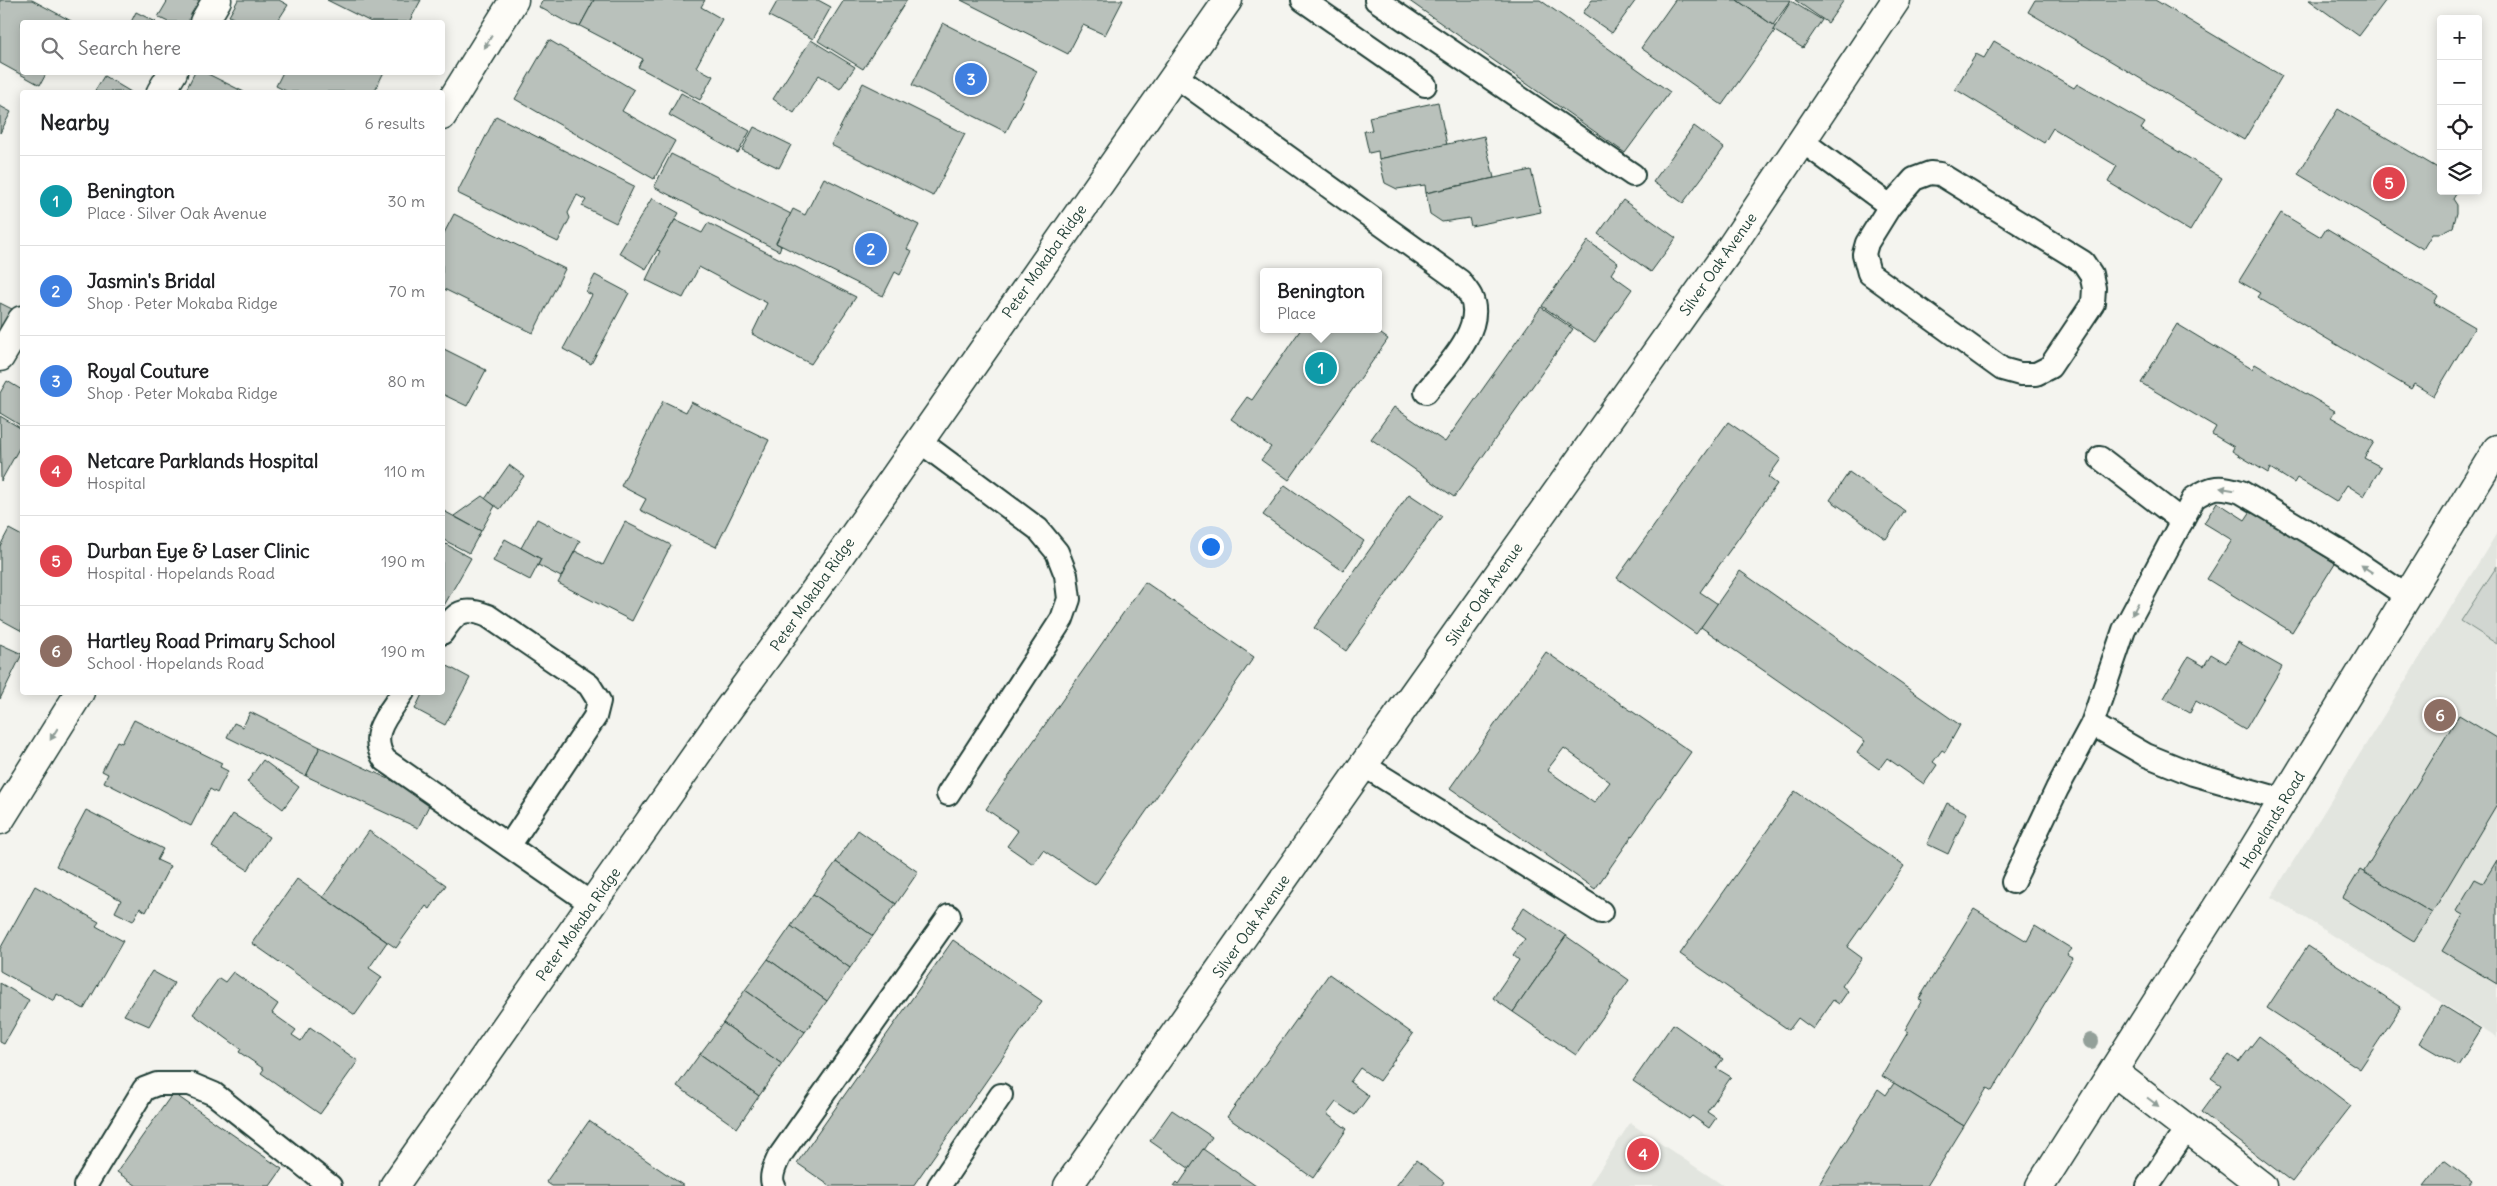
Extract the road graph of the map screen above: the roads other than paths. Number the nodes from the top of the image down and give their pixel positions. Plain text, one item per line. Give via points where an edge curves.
1 (217, 0) edge
2 (514, 0) edge
3 (1228, 0) edge
4 (1304, 0) edge
5 (1376, 0) edge
6 (1896, 0) edge
7 (205, 20) edge
8 (171, 75) edge
9 (1174, 75) junction
10 (1425, 85) dead end
11 (162, 90) edge
12 (445, 111) edge
13 (1802, 141) junction
14 (1633, 175) dead end
15 (1890, 206) junction
16 (20, 323) edge
17 (0, 357) edge
18 (1426, 392) dead end
19 (918, 440) junction
20 (2497, 449) edge
21 (2100, 458) dead end
22 (2182, 521) junction
23 (2408, 596) junction
24 (445, 629) edge
25 (78, 695) edge
26 (401, 695) edge
27 (2092, 724) junction
28 (1363, 765) junction
29 (948, 794) dead end
30 (2284, 800) junction
31 (0, 820) edge
32 (509, 846) junction
33 (2013, 882) dead end
34 (592, 904) junction
35 (1601, 912) dead end
36 (949, 916) dead end
37 (2114, 1072) junction
38 (1001, 1095) dead end
39 (2188, 1128) junction
40 (84, 1186) edge
41 (330, 1186) edge
42 (394, 1186) edge
43 (774, 1186) edge
44 (939, 1186) edge
45 (1068, 1186) edge
46 (2040, 1186) edge
47 (2148, 1186) edge
48 (2262, 1186) edge

1 - 7 street
2 -> 12 street
3 - 9 street, Peter Mokaba Ridge
4 - 10 lane
5 - 14 lane
6 - 13 street, Silver Oak Avenue
8 - 11 street
9 - 18 lane via 1460,281 1472,298 1474,320 1470,338
9 - 19 street, Peter Mokaba Ridge
13 - 15 lane
13 - 28 street, Silver Oak Avenue via 1730,250
15 - 15 lane via 1914,179 1930,173 1940,174 2083,262 2091,274 2093,303 2050,367 2036,374 2002,369 1869,272 1864,254 1867,243
16 - 17 street
19 - 29 lane via 1038,529 1056,552 1066,575 1069,599 1062,619
19 - 34 street, Peter Mokaba Ridge
20 - 23 street, Hopelands Road
21 - 22 lane
23 -> 22 lane via 2343,552 2241,492 2224,486 2207,489 2194,498
22 -> 27 lane via 2124,630
23 - 30 street, Hopelands Road
24 - 32 lane via 458,613 482,614 589,685 599,701 595,718
25 -> 31 street
26 - 32 lane via 378,733 378,751 394,767
27 - 30 lane via 2146,755 2193,774
27 - 33 lane
28 - 35 lane
28 - 45 street, Silver Oak Avenue
30 - 37 street, Hopelands Road
32 - 34 lane
34 - 42 street, Peter Mokaba Ridge
36 - 43 lane via 779,1157 773,1172
37 -> 39 street
37 - 46 street, Hopelands Road
38 - 44 lane
39 - 47 lane
39 - 48 street
40 - 41 lane via 144,1089 157,1084 190,1084 214,1094

